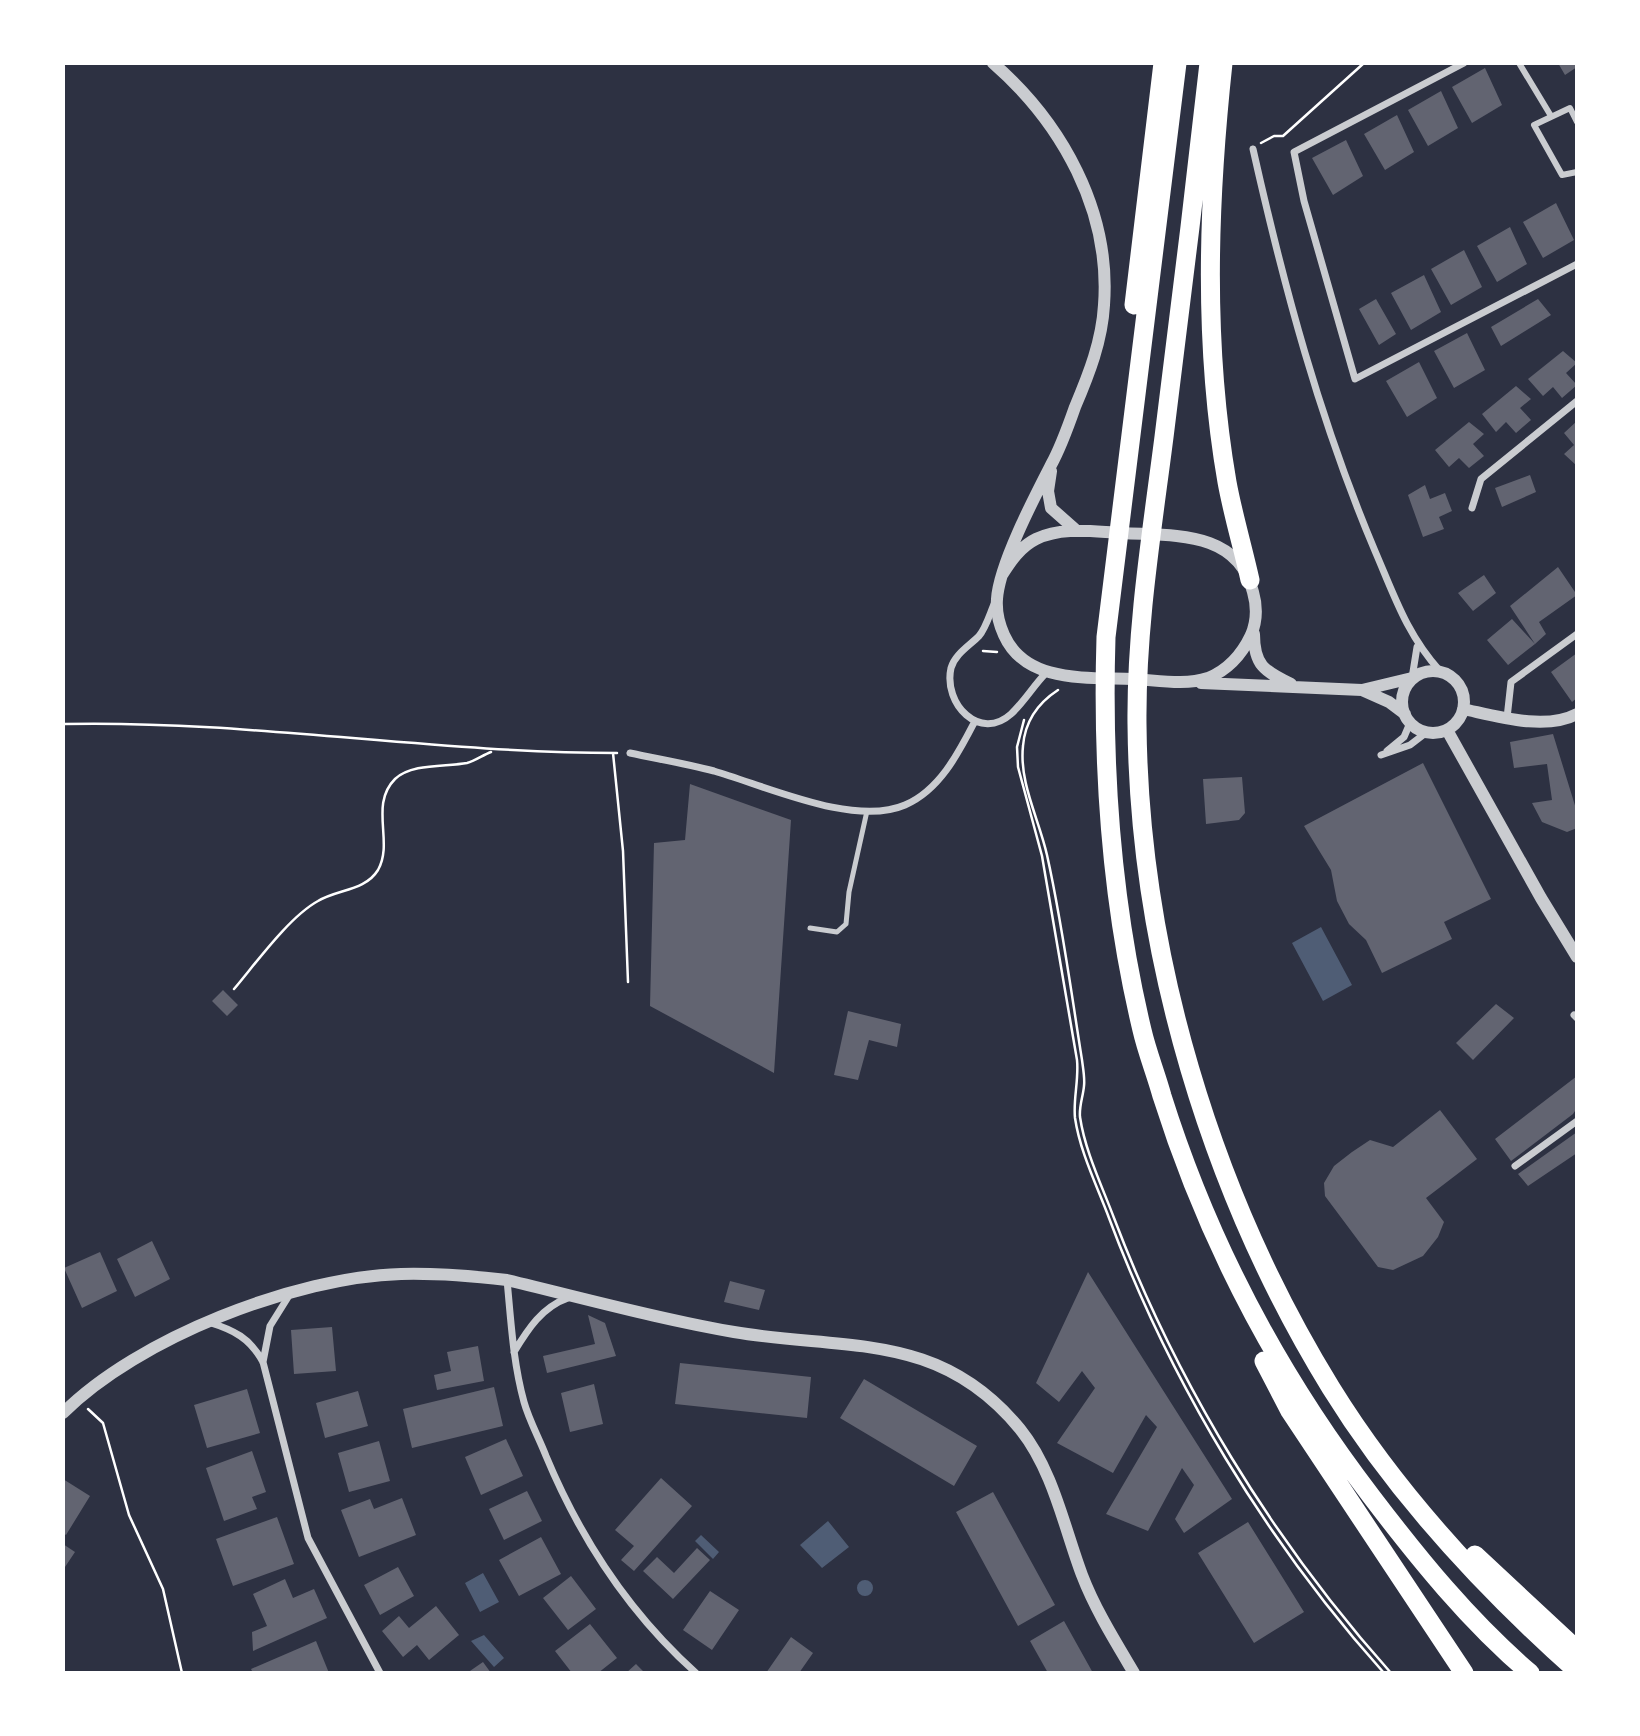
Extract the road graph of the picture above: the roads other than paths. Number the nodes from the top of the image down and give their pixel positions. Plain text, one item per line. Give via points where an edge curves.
1 (1162, 63) edge
2 (1177, 63) edge
3 (1209, 63) edge
4 (1223, 63) edge
5 (1464, 63) edge
6 (1519, 63) edge
7 (994, 64) edge
8 (1551, 116) junction
9 (1577, 122) edge
10 (1254, 149) road end
11 (1577, 172) edge
12 (1577, 264) edge
13 (1577, 401) edge
14 (1052, 464) junction
15 (1472, 508) dead end
16 (1077, 531) junction
17 (1002, 575) junction
18 (1251, 580) junction
19 (997, 598) junction
20 (1254, 627) junction
21 (1577, 634) edge
22 (1417, 647) junction
23 (1440, 671) junction
24 (1046, 673) junction
25 (1412, 678) junction
26 (1184, 682) junction
27 (1298, 687) junction
28 (1362, 690) junction
29 (1463, 709) junction
30 (1507, 718) junction
31 (1408, 719) junction
32 (1574, 719) edge
33 (975, 721) junction
34 (1447, 730) junction
35 (1427, 732) junction
36 (631, 753) road end
37 (867, 811) junction
38 (1111, 848) junction
39 (810, 929) dead end
40 (1577, 957) edge
41 (1577, 1121) edge
42 (1180, 1153) junction
43 (1515, 1166) dead end
44 (507, 1280) junction
45 (290, 1293) junction
46 (574, 1296) junction
47 (208, 1321) junction
48 (513, 1352) junction
49 (263, 1362) junction
50 (63, 1413) edge
51 (1419, 1507) junction
52 (1577, 1650) edge
53 (1577, 1671) edge
54 (380, 1673) edge
55 (696, 1673) edge
56 (1134, 1673) edge
57 (1464, 1673) edge
58 (1530, 1673) edge

1 - 38 highway via 1097,622 1098,763
2 - 38 highway via 1106,637 1103,724
3 - 51 highway via 1146,579 1137,722 1145,856 1172,1009 1232,1192 1279,1293 1332,1389
4 - 18 highway via 1213,159 1209,275 1226,470
5 - 12 street via 1293,152 1355,379
6 - 8 street
7 - 14 street via 1043,117 1072,158 1089,196 1102,249 1100,334
8 - 9 street via 1570,108
8 - 11 street via 1534,125 1562,175
10 - 22 street via 1308,369 1351,494
13 - 15 street via 1481,480
14 - 16 street via 1051,508
14 - 17 street
16 - 17 street via 1034,540 1015,555
16 - 18 street via 1196,537 1219,545 1238,560
17 - 19 street
18 - 20 street via 1256,603
19 - 24 street via 999,622 1008,644 1025,662
19 - 33 street via 980,635 952,666 949,689 956,708
20 - 26 street via 1244,649 1228,666 1207,678
20 - 27 street via 1254,655 1269,673
21 - 30 street via 1511,682
22 - 23 street
22 - 25 street
23 - 25 street
23 - 29 street via 1456,681
24 - 26 street
24 - 33 street via 1010,715 994,723
25 - 28 street
25 - 31 street via 1403,695
26 - 27 street
27 - 28 street
28 - 31 street via 1389,702
29 - 30 street
29 - 34 street
30 - 32 street
31 - 35 street
31 - 35 street via 1404,737 1381,755 1410,745
33 - 37 street via 956,757 934,784 907,804 881,813
34 - 35 street
34 - 40 street
36 - 37 street
37 - 39 lane via 846,924 837,932
38 - 42 highway via 1142,1030
41 - 43 street
42 - 57 highway via 1215,1265 1290,1411
42 - 58 highway via 1226,1262 1286,1376 1425,1567
44 - 45 street via 399,1274
44 - 46 street
44 - 48 street
45 - 47 street
45 - 49 street via 270,1326
46 - 48 street via 554,1303 532,1323
46 - 56 street via 732,1332 897,1350 966,1381 1021,1430 1054,1495 1102,1618
47 - 49 street via 241,1334
47 - 50 street via 135,1359
48 - 55 street via 524,1403 564,1498 598,1562 635,1611
49 - 54 street via 308,1538
51 - 52 highway
51 - 53 highway via 1489,1587

